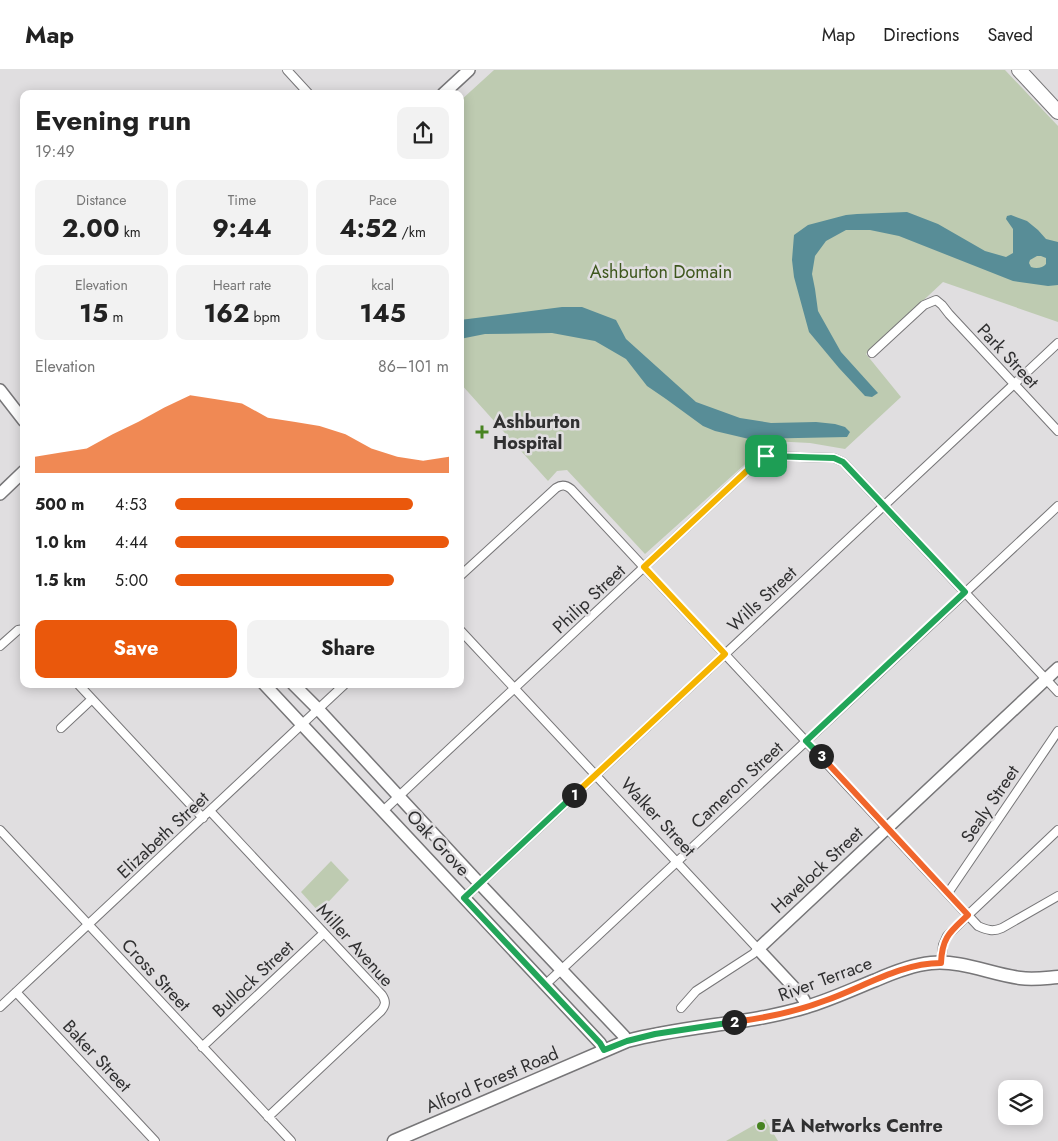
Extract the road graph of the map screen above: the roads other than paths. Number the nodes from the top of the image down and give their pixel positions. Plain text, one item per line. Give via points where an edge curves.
1 (287, 70) edge
2 (469, 70) edge
3 (1019, 70) edge
4 (305, 90) edge
5 (448, 90) edge
6 (1058, 112) edge
7 (1058, 343) edge
8 (872, 353) dead end
9 (1014, 384) junction
10 (0, 390) edge
11 (20, 416) edge
12 (1058, 431) edge
13 (20, 475) edge
14 (0, 494) edge
15 (884, 505) junction
16 (1058, 506) edge
17 (644, 567) junction
18 (464, 572) edge
19 (965, 592) junction
20 (20, 630) edge
21 (464, 634) edge
22 (0, 646) edge
23 (725, 654) junction
24 (1058, 668) edge
25 (1046, 679) junction
26 (82, 688) edge
27 (268, 688) edge
28 (297, 688) edge
29 (342, 688) edge
30 (514, 688) junction
31 (1058, 692) edge
32 (92, 699) junction
33 (318, 709) junction
34 (302, 724) junction
35 (61, 728) dead end
36 (1058, 731) edge
37 (806, 741) junction
38 (596, 775) junction
39 (399, 796) junction
40 (210, 811) junction
41 (383, 811) junction
42 (203, 818) junction
43 (888, 828) junction
44 (0, 830) edge
45 (1058, 830) edge
46 (677, 862) junction
47 (479, 883) junction
48 (948, 893) junction
49 (1058, 896) edge
50 (464, 898) junction
51 (968, 915) junction
52 (89, 924) junction
53 (324, 933) junction
54 (758, 949) junction
55 (941, 963) junction
56 (562, 970) junction
57 (1058, 977) edge
58 (546, 984) junction
59 (16, 992) junction
60 (0, 1007) edge
61 (806, 1007) junction
62 (681, 1008) dead end
63 (627, 1041) junction
64 (202, 1047) junction
65 (604, 1050) junction
66 (268, 1117) junction
67 (155, 1141) edge
68 (291, 1141) edge
69 (394, 1141) edge

1 - 4 street
2 - 5 street
3 - 6 highway
7 - 9 street, Wills Street
8 - 9 street, Park Street via 924,305 936,300
9 - 12 street, Park Street
9 - 15 street, Wills Street
10 - 11 street
13 - 14 street
15 - 17 street, Philip Street via 843,462 834,458 766,456
15 - 19 street
15 - 23 street, Wills Street
16 - 19 street, Cameron Street
17 - 18 street via 572,489 559,485
17 - 23 street
17 - 30 street, Philip Street
19 - 25 street
19 - 37 street, Cameron Street
20 - 22 street
21 - 30 street, Walker Street
23 - 37 street
23 - 38 street, Wills Street
24 - 25 street, Havelock Street
25 - 31 street
25 - 43 street, Havelock Street
26 - 32 street
27 - 34 street, Oak Grove
28 - 33 street, Oak Grove
29 - 33 street, Elizabeth Street
30 - 38 street, Walker Street
30 - 39 street, Philip Street
32 - 35 street
32 - 42 street
33 - 34 street, Elizabeth Street
33 - 39 street, Oak Grove
34 - 40 street, Elizabeth Street
34 - 41 street, Oak Grove
36 - 48 street, Sealy Street
37 - 43 street
37 - 46 street, Cameron Street
38 - 46 street, Walker Street
38 - 47 street, Wills Street
39 - 41 street, Philip Street
39 - 47 street, Oak Grove
40 - 42 street, Elizabeth Street
40 - 53 street, Miller Avenue
41 - 50 street, Oak Grove
42 - 52 street, Elizabeth Street
43 - 48 street
43 - 54 street, Havelock Street
44 - 52 street, Cross Street
45 - 51 street
46 - 54 street, Walker Street
46 - 56 street, Cameron Street
47 - 50 street, Wills Street
47 - 56 street, Oak Grove
48 - 51 street
49 - 51 street via 994,931 978,926
50 - 58 street, Oak Grove
51 - 55 street via 946,936
52 - 59 street, Elizabeth Street
52 - 64 street, Cross Street
53 - 64 street, Bullock Street
53 - 66 street, Miller Avenue via 382,995 384,1007
54 - 61 street, Walker Street via 800,994
54 - 62 street, Havelock Street via 696,991
55 - 57 main road, River Terrace via 1022,978
55 - 61 main road, River Terrace via 921,964 895,972
56 - 58 street, Cameron Street
56 - 63 street, Oak Grove
58 - 65 street, Oak Grove
59 - 60 street, Elizabeth Street
59 - 67 street, Baker Street
61 - 63 main road, River Terrace via 767,1017
63 - 65 main road, River Terrace
64 - 66 street, Cross Street
65 - 69 main road, Alford Forest Road
66 - 68 street, Cross Street

